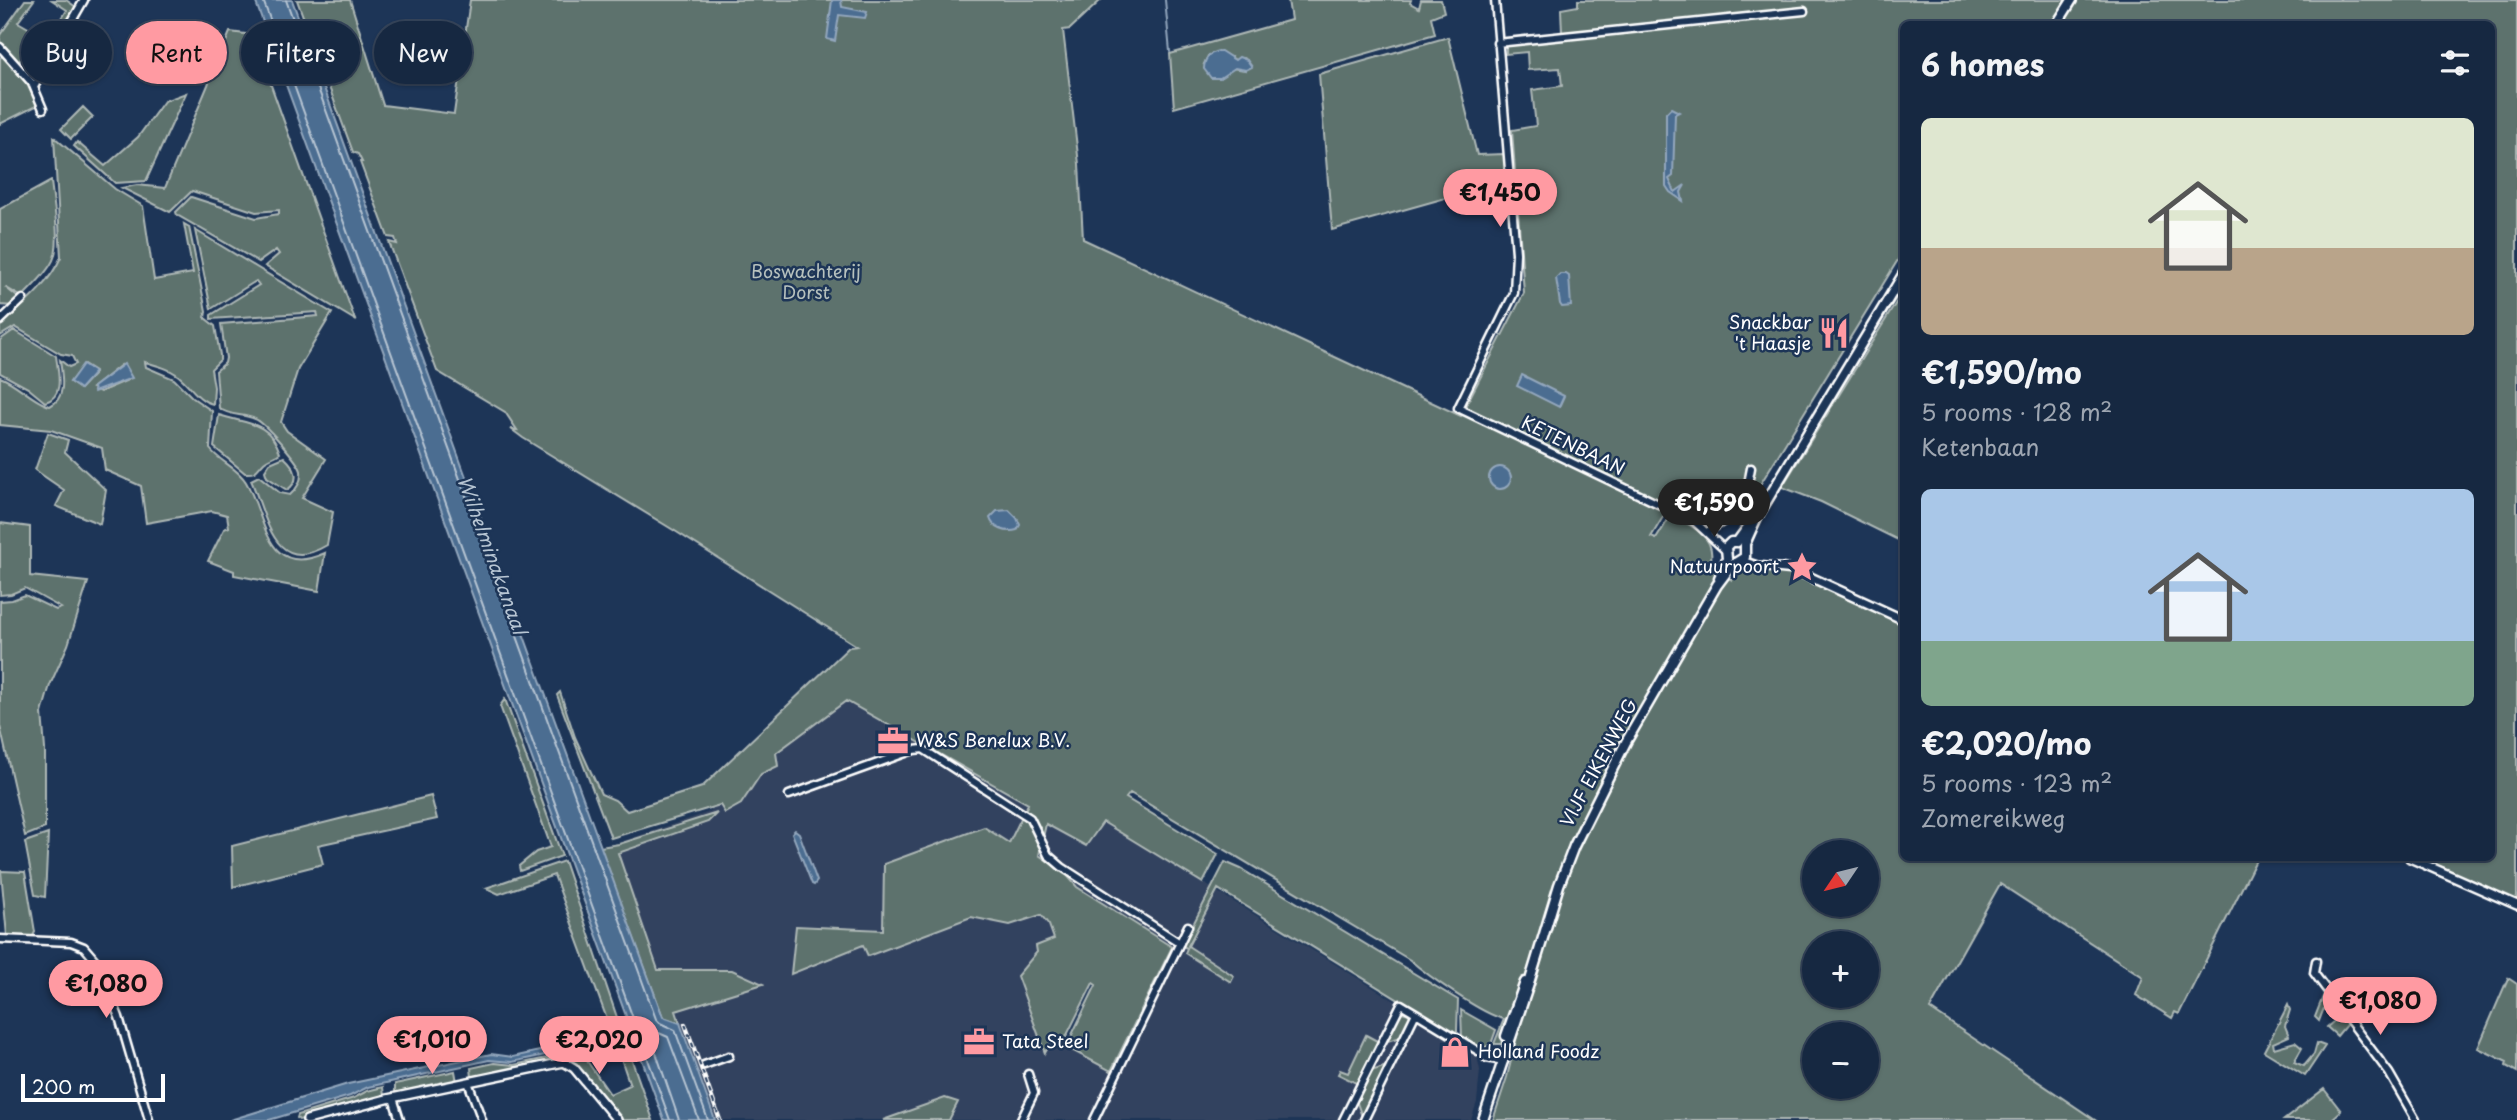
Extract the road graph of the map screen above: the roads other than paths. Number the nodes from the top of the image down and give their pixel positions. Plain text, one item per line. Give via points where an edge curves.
1 (84, 0) edge
2 (1495, 0) edge
3 (2072, 0) edge
4 (1804, 11) dead end
5 (2059, 21) edge
6 (1497, 43) junction
7 (0, 47) edge
8 (34, 87) junction
9 (43, 109) dead end
10 (1900, 280) edge
11 (23, 299) dead end
12 (0, 321) edge
13 (1751, 468) dead end
14 (1708, 533) junction
15 (1736, 552) junction
16 (1900, 618) edge
17 (789, 795) dead end
18 (2417, 861) edge
19 (2517, 905) edge
20 (1188, 926) dead end
21 (0, 939) edge
22 (1180, 943) junction
23 (2316, 961) dead end
24 (1416, 1013) junction
25 (729, 1056) dead end
26 (1500, 1060) junction
27 (704, 1065) dead end
28 (1028, 1074) dead end
29 (468, 1082) junction
30 (393, 1098) junction
31 (149, 1120) edge
32 (307, 1120) edge
33 (400, 1120) edge
34 (482, 1120) edge
35 (617, 1120) edge
36 (1021, 1120) edge
37 (1094, 1120) edge
38 (1343, 1120) edge
39 (1364, 1120) edge
40 (1483, 1120) edge
41 (2416, 1120) edge

1 - 8 street
2 - 6 street
3 - 5 main road
4 - 6 street
6 - 14 street, KETENBAAN via 1516,281 1458,408 1694,521
7 - 8 street
8 - 9 street
10 - 15 main road, VIJF EIKENWEG
11 - 12 street
13 - 14 street via 1738,512
14 - 15 street, KETENBAAN
15 - 16 street, KETENBAAN via 1763,566 1795,570
15 - 26 main road, VIJF EIKENWEG via 1586,818
17 - 22 street via 923,749 1030,817 1048,855 1062,867
18 - 19 street
20 - 22 street
21 - 31 street via 71,942 96,961 119,1017
22 - 37 street
23 - 41 street via 2314,973 2389,1073
24 - 26 street
24 - 38 street via 1401,1004
24 - 39 street
25 - 27 street
26 - 40 main road, VIJF EIKENWEG
28 - 36 street via 1034,1093
29 - 30 street
29 - 34 street
29 - 35 street via 567,1063
30 - 32 street
30 - 33 street

